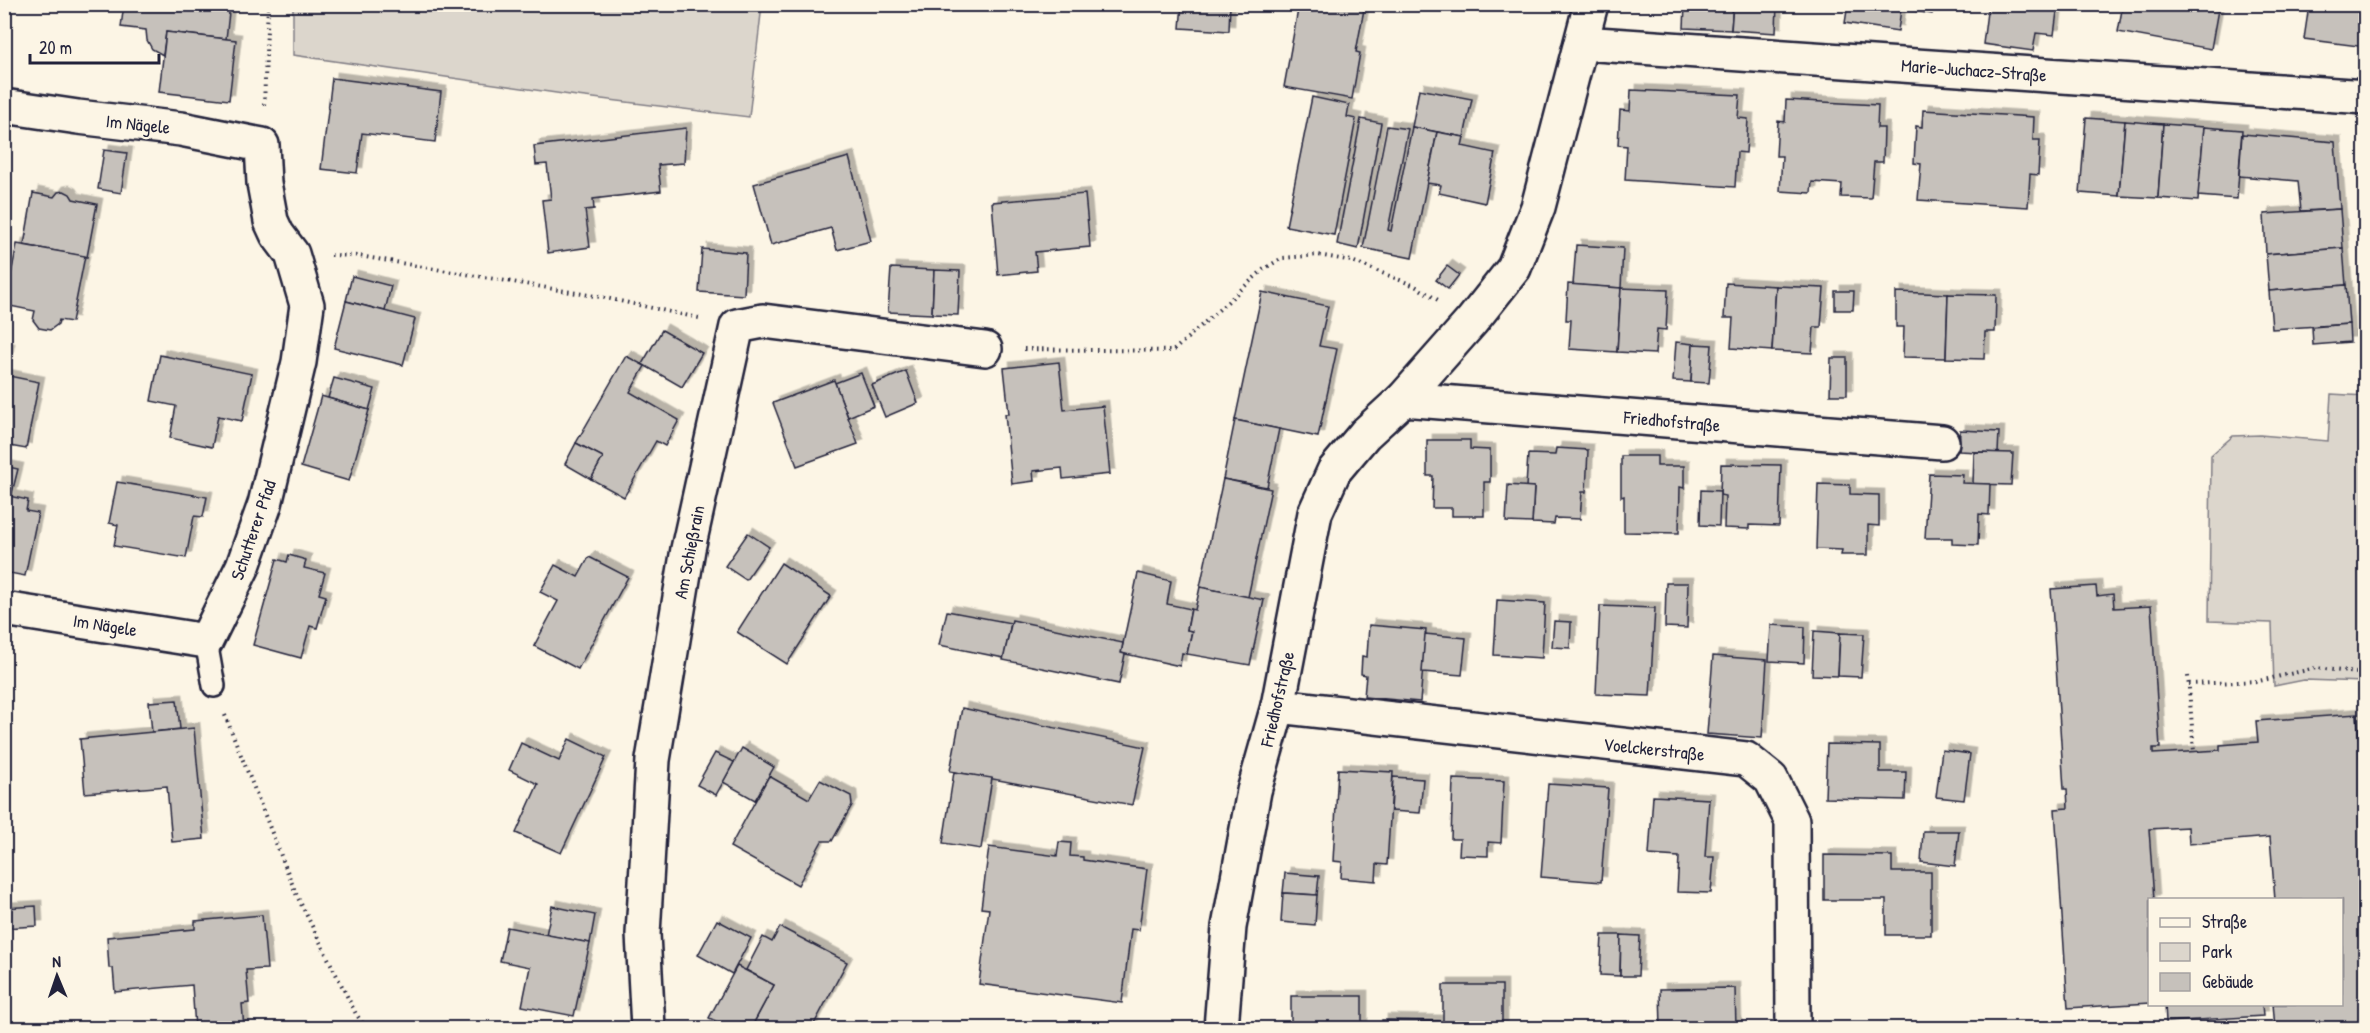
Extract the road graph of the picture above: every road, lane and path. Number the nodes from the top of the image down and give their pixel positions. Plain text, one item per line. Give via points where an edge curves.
1 (268, 4) edge
2 (1591, 4) edge
3 (1582, 43) junction
4 (2366, 98) edge
5 (7, 115) edge
6 (262, 145) junction
7 (292, 254) junction
8 (1472, 321) junction
9 (737, 326) junction
10 (985, 349) joint
11 (1403, 399) junction
12 (1942, 442) dead end
13 (4, 609) edge
14 (206, 641) junction
15 (2366, 674) edge
16 (2188, 676) dead end
17 (2189, 684) junction
18 (214, 687) joint
19 (1278, 706) junction
20 (2194, 752) dead end
21 (366, 1029) edge
22 (648, 1029) edge
23 (1221, 1029) edge
24 (1793, 1029) edge

1 - 6 path
2 - 3 street, Friedhofstraße
3 - 4 street, Marie-Juchacz-Straße
3 - 8 street, Friedhofstraße via 1538,207 1514,268
5 - 6 street, Im Nägele via 181,129
6 - 7 street, Schutterer Pfad via 271,220
7 - 9 path via 359,256 602,297
7 - 14 street, Schutterer Pfad via 307,305 299,363 265,504 243,566
8 - 10 path via 1415,286 1352,261 1318,255 1282,258 1264,269 1173,351
8 - 11 street, Friedhofstraße
9 - 10 street via 763,321
9 - 22 street, Am Schießrain via 688,549 654,760 643,934
11 - 12 street, Friedhofstraße
11 - 19 street, Friedhofstraße via 1365,434 1334,471 1315,513
13 - 14 street, Im Nägele
14 - 18 lane
15 - 17 path via 2316,668 2259,681
16 - 17 path
17 - 20 path
18 - 21 path via 297,896
19 - 23 street, Friedhofstraße via 1254,791 1233,904
19 - 24 street, Voelckerstraße via 1746,759 1771,779 1792,821

